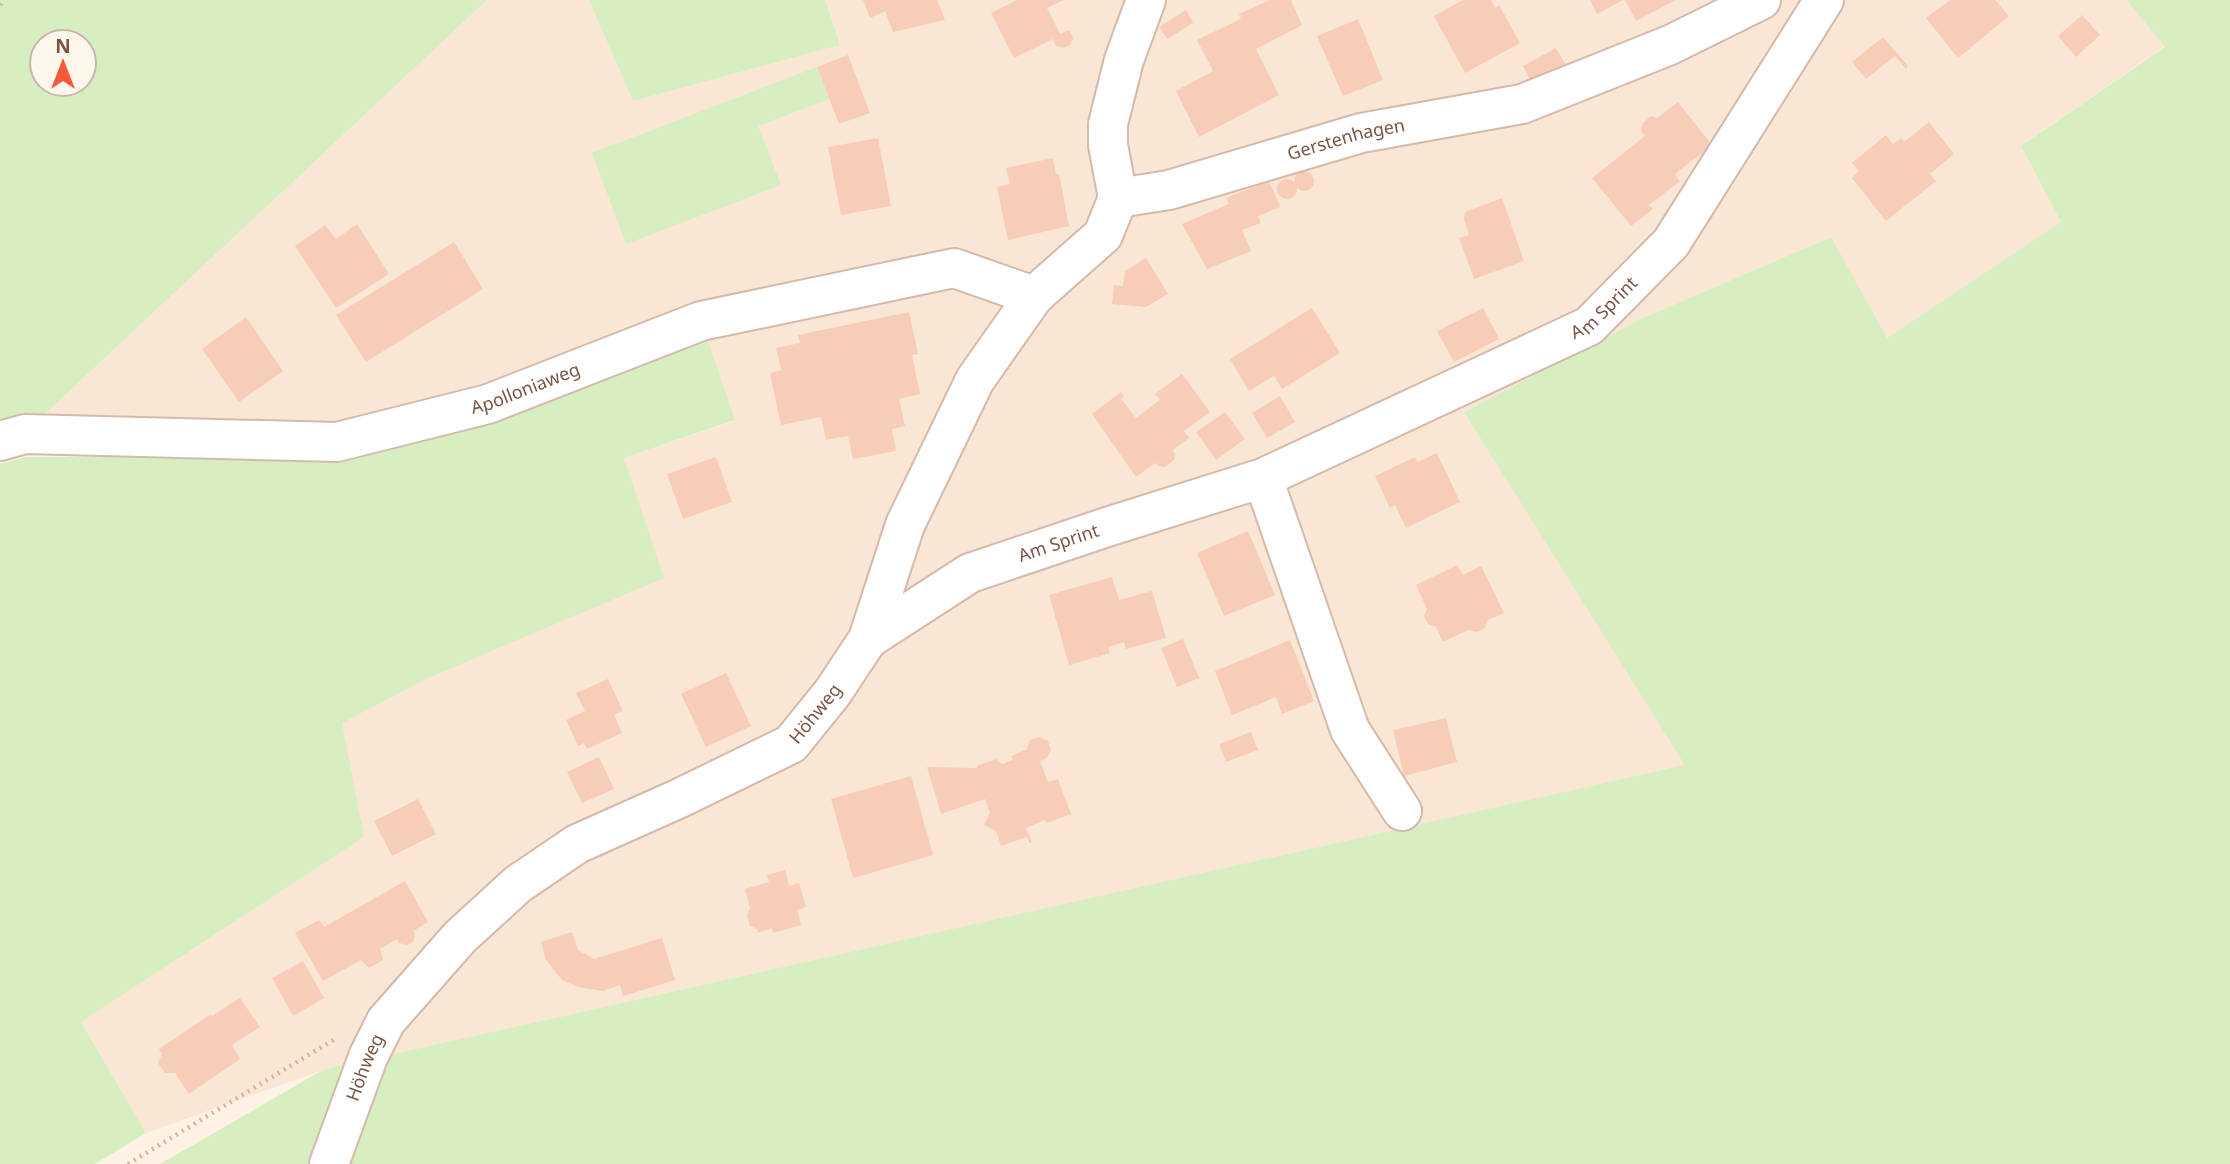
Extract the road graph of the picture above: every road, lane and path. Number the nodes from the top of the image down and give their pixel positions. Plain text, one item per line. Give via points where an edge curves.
1 (4, 0) edge
2 (1146, 0) edge
3 (1761, 0) edge
4 (1824, 0) edge
5 (0, 5) edge
6 (1118, 198) junction
7 (1034, 296) junction
8 (0, 440) edge
9 (1263, 478) junction
10 (868, 639) junction
11 (1402, 811) dead end
12 (386, 1021) junction
13 (128, 1164) edge
14 (329, 1164) edge

1 - 5 path
2 - 6 street via 1108,124
3 - 6 street, Gerstenhagen via 1670,45 1522,104 1361,133 1169,190
4 - 9 street, Am Sprint via 1671,243 1589,326
6 - 7 street, Höhweg via 1103,234
7 - 8 street, Apolloniaweg via 954,268 701,321 488,404 337,442 25,434
7 - 10 street, Höhweg via 975,380 905,525
9 - 10 street, Am Sprint via 970,573
9 - 11 street via 1350,730
10 - 12 street, Höhweg via 791,744 577,844 518,884 460,937
12 - 13 path via 331,1040
12 - 14 street, Höhweg

